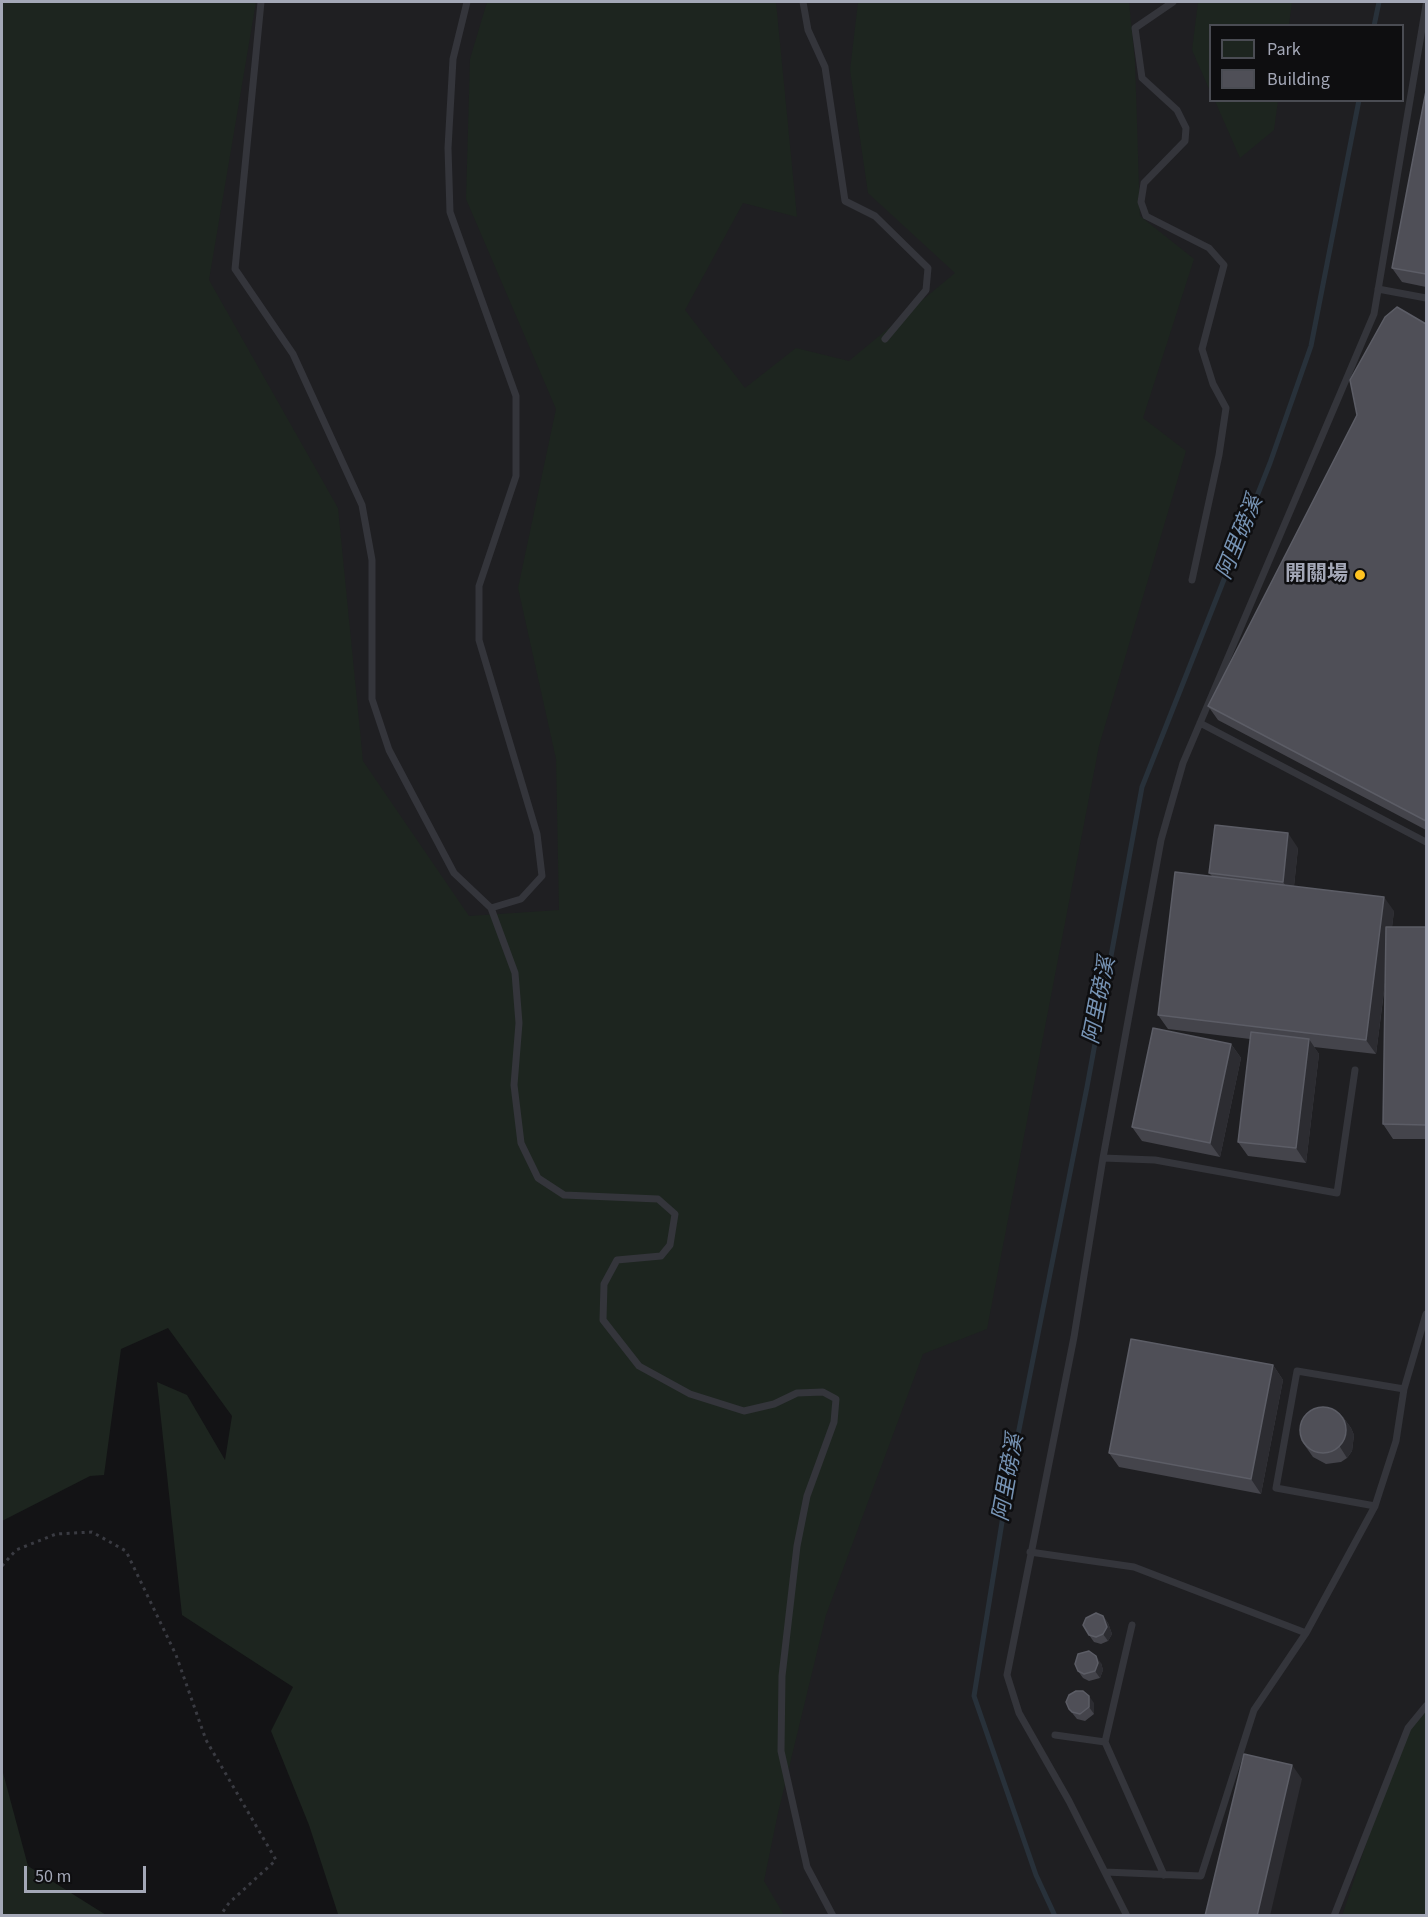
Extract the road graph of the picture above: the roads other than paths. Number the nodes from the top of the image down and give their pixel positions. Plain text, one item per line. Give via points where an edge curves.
1 (261, 2) edge
2 (467, 2) edge
3 (803, 2) edge
4 (1173, 2) edge
5 (1426, 5) edge
6 (1378, 289) junction
7 (1426, 298) edge
8 (885, 339) dead end
9 (1192, 580) dead end
10 (1200, 723) junction
11 (1426, 842) edge
12 (491, 908) junction
13 (1355, 1070) dead end
14 (1103, 1158) junction
15 (1426, 1314) edge
16 (1404, 1389) junction
17 (1375, 1506) junction
18 (1030, 1552) junction
19 (1132, 1625) dead end
20 (1306, 1633) junction
21 (1426, 1706) edge
22 (1055, 1735) dead end
23 (1105, 1742) junction
24 (1105, 1872) junction
25 (1164, 1875) junction
26 (833, 1916) edge
27 (1127, 1916) edge
28 (1334, 1916) edge

1 - 12 lane via 235,269 293,354 362,505 372,560 372,699 389,750 454,873
2 - 12 lane via 453,59 448,148 450,212 516,396 516,476 479,586 479,640 537,834 542,876 521,899
3 - 8 lane via 808,30 825,67 845,201 875,216 928,268 926,290
4 - 9 lane via 1135,28 1142,78 1177,110 1186,128 1185,141 1144,183 1141,202 1146,216 1209,248 1224,265 1202,350 1226,408
5 - 6 lane
6 - 7 lane
6 - 10 lane via 1374,314
10 - 11 lane
10 - 14 lane via 1183,763 1161,840
12 - 26 lane via 515,973 519,1023 514,1085 521,1143 538,1178 564,1195 658,1199 675,1214 670,1245 661,1256 618,1260 604,1284 603,1320 639,1366 690,1394 744,1411 774,1404 797,1393 823,1392 836,1399 834,1422 807,1496 797,1546 782,1676 781,1751 807,1867
13 - 14 lane via 1337,1193 1155,1160
14 - 18 lane via 1074,1336
15 - 16 lane
16 - 17 lane via 1396,1441
16 - 17 lane via 1296,1371 1276,1488
17 - 20 lane
18 - 20 lane via 1134,1567
18 - 24 lane via 1007,1675 1019,1713
19 - 23 lane
20 - 25 lane via 1254,1710 1201,1876
21 - 28 lane via 1408,1728
22 - 23 lane
23 - 25 lane
24 - 25 lane
24 - 27 lane

